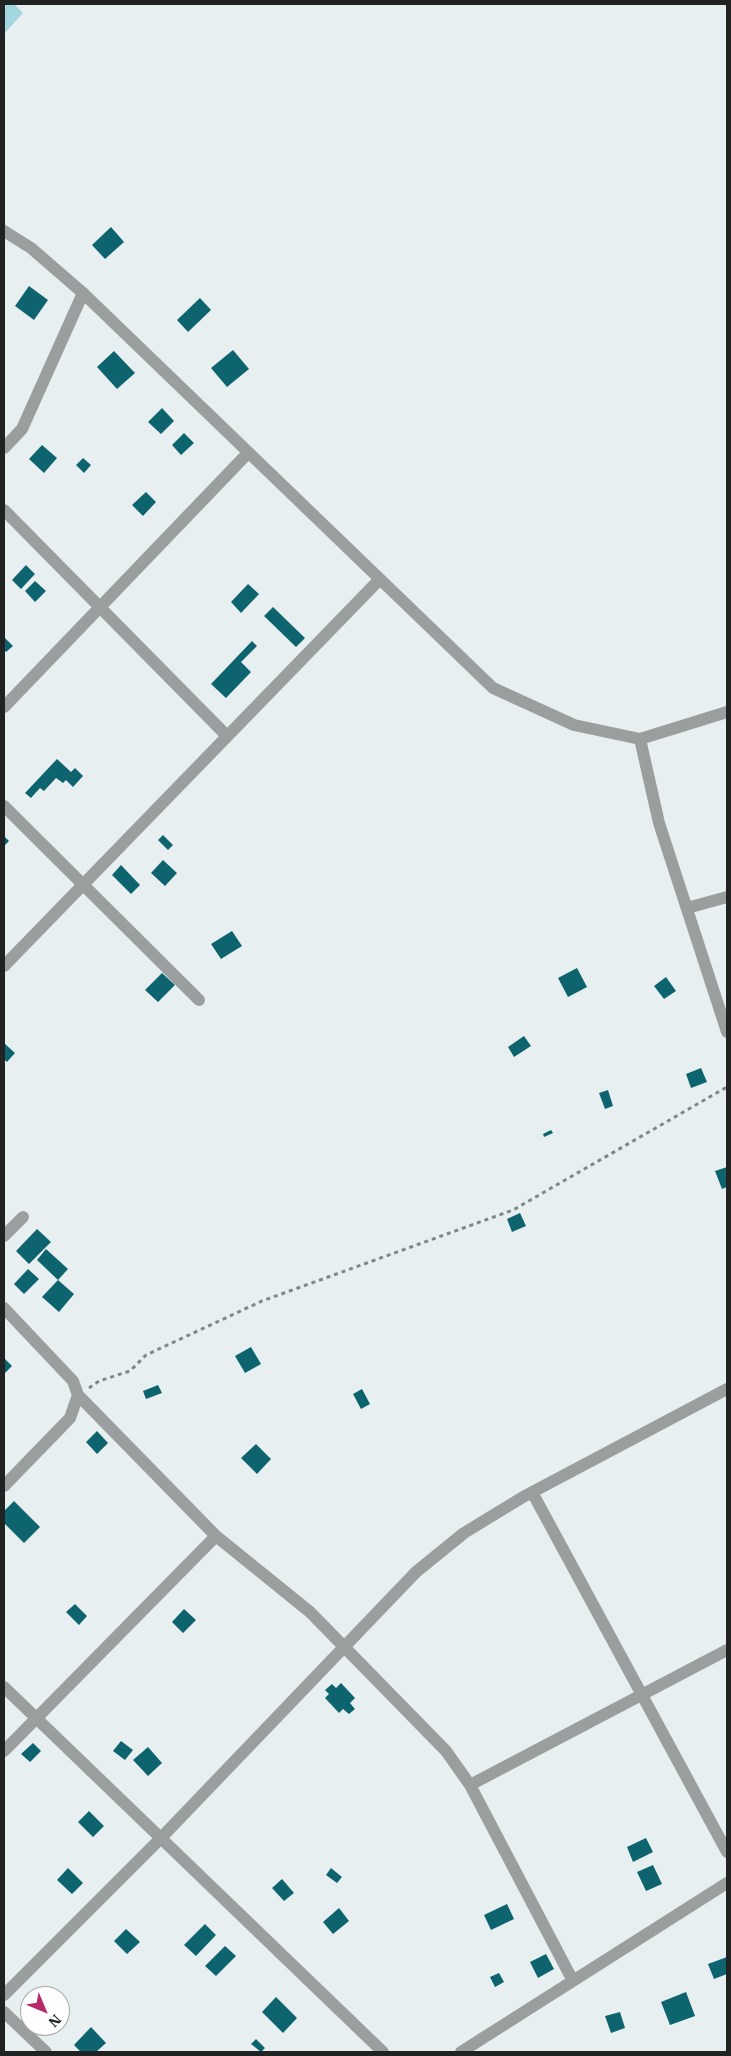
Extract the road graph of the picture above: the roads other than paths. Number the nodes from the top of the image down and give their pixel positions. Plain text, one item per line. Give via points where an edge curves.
1 (4, 231) edge
2 (83, 293) junction
3 (4, 448) edge
4 (248, 453) junction
5 (4, 510) edge
6 (380, 579) junction
7 (100, 606) junction
8 (4, 706) edge
9 (727, 712) edge
10 (227, 736) junction
11 (640, 739) junction
12 (4, 806) edge
13 (83, 885) junction
14 (727, 897) edge
15 (687, 908) junction
16 (4, 966) edge
17 (199, 1000) dead end
18 (727, 1032) edge
19 (23, 1217) dead end
20 (4, 1236) edge
21 (4, 1308) edge
22 (727, 1389) edge
23 (78, 1396) junction
24 (4, 1486) edge
25 (532, 1492) junction
26 (216, 1536) junction
27 (344, 1647) junction
28 (727, 1650) edge
29 (4, 1686) edge
30 (642, 1695) junction
31 (36, 1718) junction
32 (4, 1751) edge
33 (470, 1785) junction
34 (161, 1838) junction
35 (727, 1852) edge
36 (727, 1883) edge
37 (573, 1981) junction
38 (4, 1995) edge
39 (4, 2012) edge
40 (46, 2052) edge
41 (383, 2052) edge
42 (461, 2052) edge

1 - 2 street via 31,248
2 - 3 street via 22,429
2 - 4 street
4 - 6 street
4 - 7 street
5 - 7 street
6 - 10 street
6 - 11 street via 493,688 574,725
7 - 8 street
7 - 10 street
9 - 11 street
10 - 13 street
11 - 15 street via 659,823
12 - 13 street
13 - 16 street
13 - 17 street
14 - 15 street
15 - 18 street
19 - 20 street
21 - 23 street via 73,1381
22 - 25 street
23 - 24 street via 70,1418
23 - 26 street
25 - 27 street via 464,1533 423,1566
25 - 30 street
26 - 27 street via 310,1612
26 - 31 street
27 - 33 street via 446,1751
27 - 34 street
28 - 30 street
29 - 31 street
30 - 33 street
30 - 35 street
31 - 32 street
31 - 34 street
33 - 37 street
34 - 38 street
34 - 41 street
36 - 37 street
37 - 42 street
39 - 40 street

